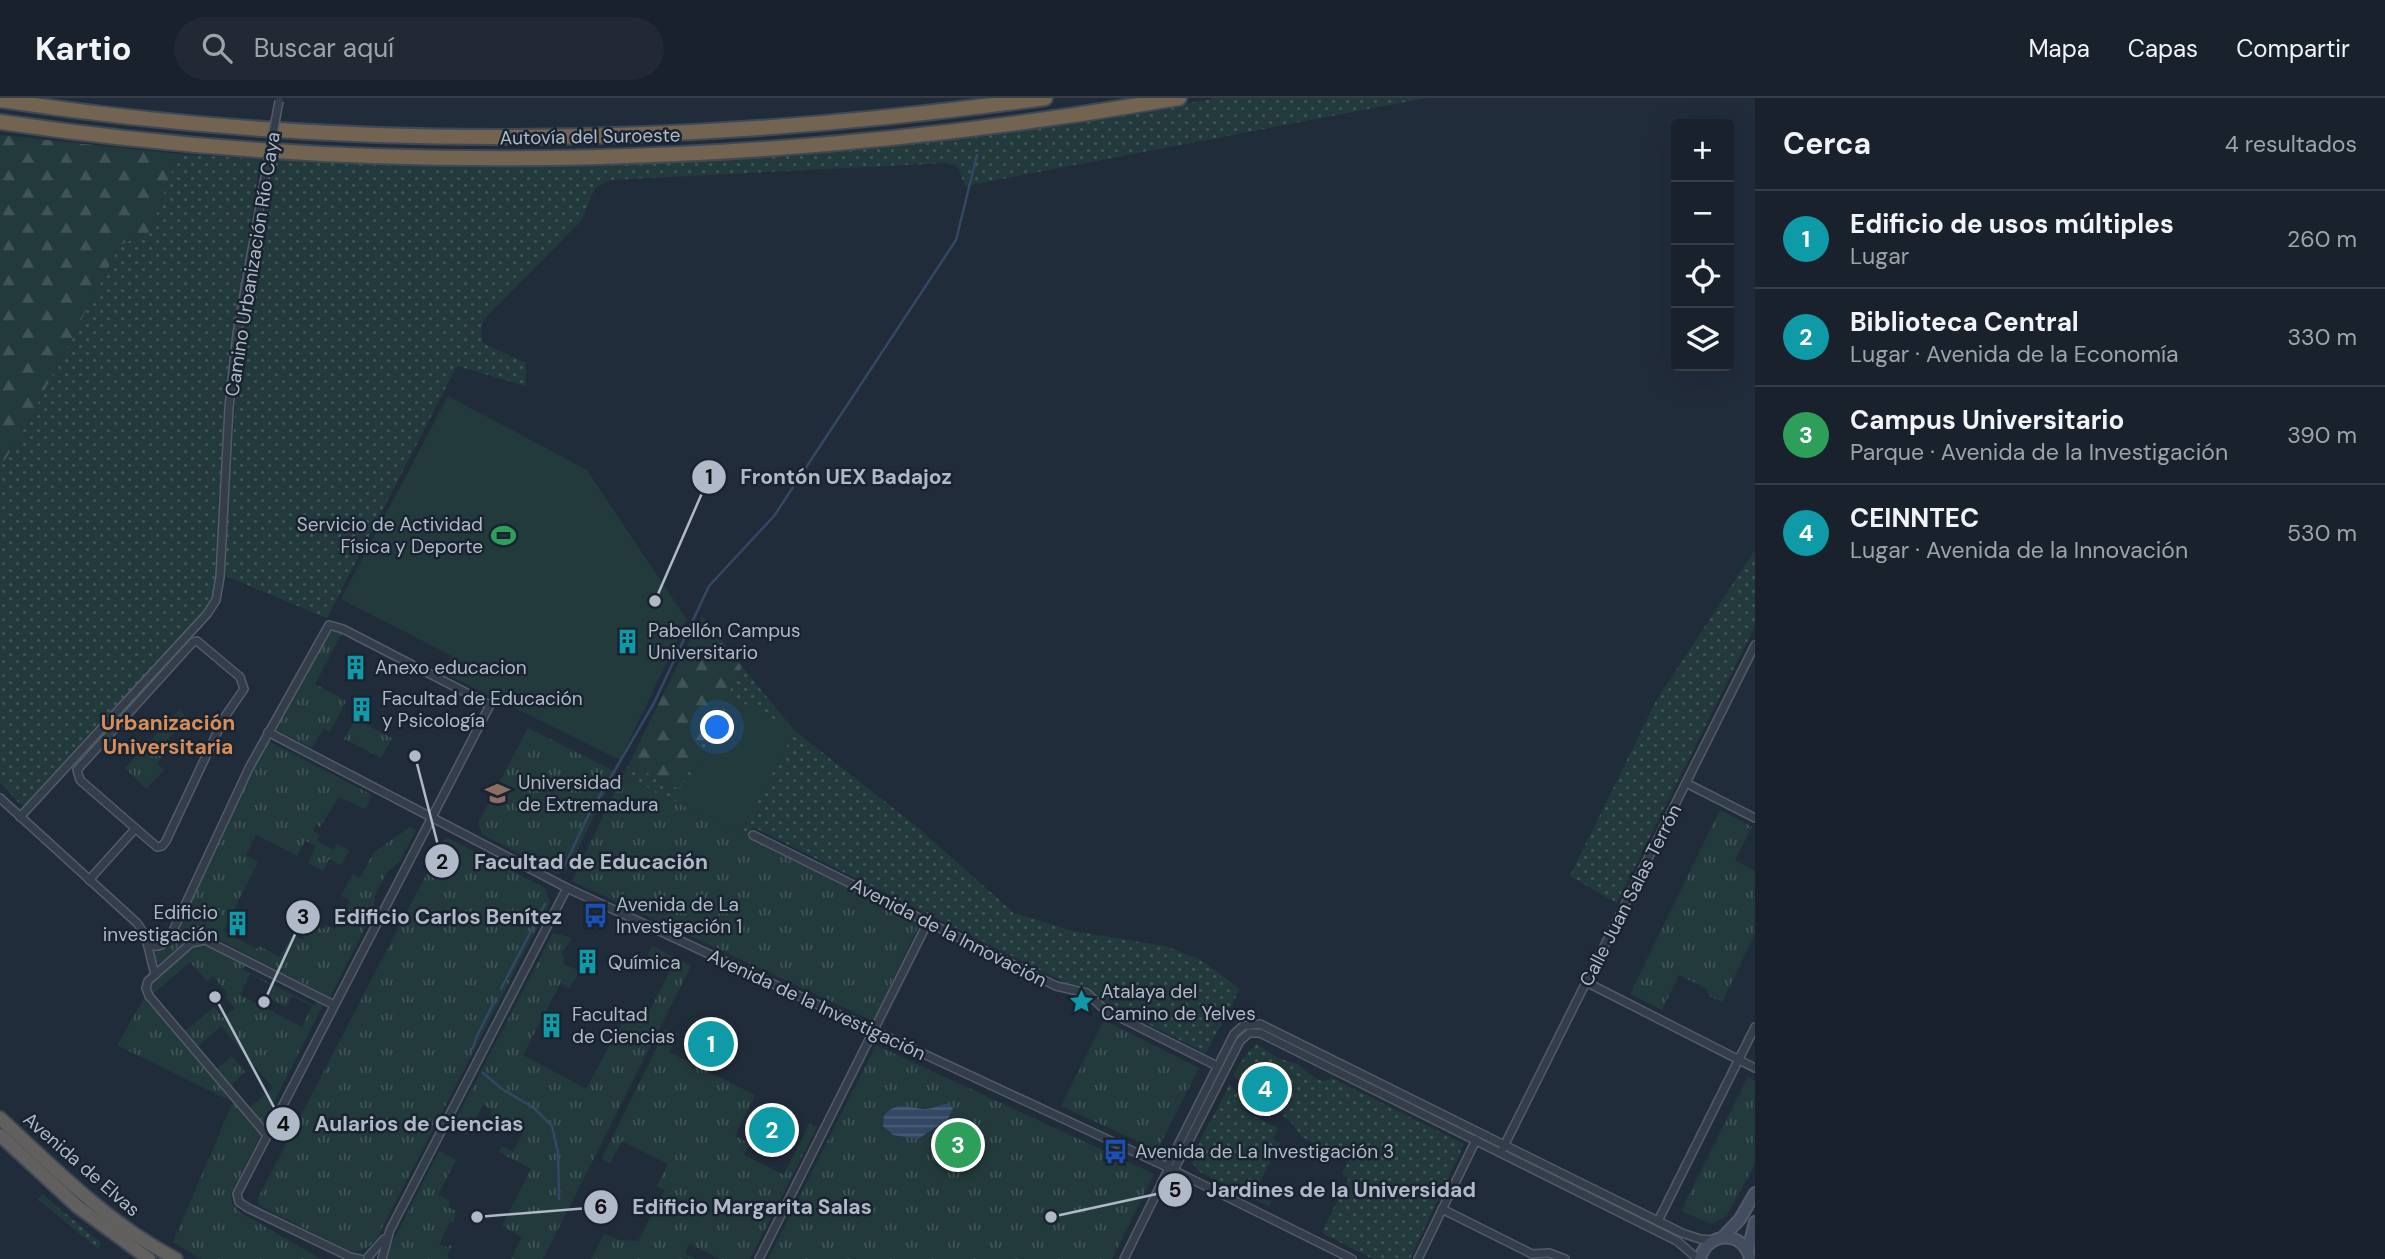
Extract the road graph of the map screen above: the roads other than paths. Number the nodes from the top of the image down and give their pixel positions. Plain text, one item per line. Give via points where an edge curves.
1 (1011, 98) edge
2 (1180, 98) edge
3 (1041, 99) edge
4 (0, 100) edge
5 (279, 100) edge
6 (0, 122) edge
7 (1755, 645) edge
8 (268, 732) junction
9 (1686, 783) junction
10 (0, 798) edge
11 (20, 817) junction
12 (431, 818) junction
13 (1755, 818) edge
14 (135, 829) junction
15 (753, 835) dead end
16 (89, 880) junction
17 (567, 888) junction
18 (928, 922) junction
19 (148, 943) junction
20 (155, 974) junction
21 (1586, 982) junction
22 (334, 1005) junction
23 (1755, 1027) edge
24 (874, 1031) junction
25 (1738, 1060) junction
26 (1217, 1066) junction
27 (1755, 1068) edge
28 (0, 1118) edge
29 (0, 1135) edge
30 (267, 1135) junction
31 (1476, 1140) junction
32 (1505, 1144) junction
33 (1501, 1153) junction
34 (1170, 1168) junction
35 (1755, 1193) edge
36 (1441, 1209) junction
37 (1658, 1221) junction
38 (1755, 1223) edge
39 (390, 1230) junction
40 (1718, 1238) junction
41 (1749, 1255) edge
42 (1531, 1257) edge
43 (366, 1258) edge
44 (149, 1259) edge
45 (176, 1259) edge
46 (382, 1259) edge
47 (759, 1259) edge
48 (1124, 1259) edge
49 (1352, 1259) edge
50 (1418, 1259) edge
51 (1565, 1259) edge
52 (1699, 1259) edge

1 - 3 street
2 - 6 highway, Autovía del Suroeste via 874,140 579,157 257,149
3 - 4 highway, Autovía del Suroeste via 841,122 582,137 356,134 122,116
5 - 11 street, Camino Urbanización Río Caya, bridge via 237,334 216,600
7 - 9 street, Calle Juan Salas Terrón
8 - 12 street, Avenida de la Investigación
8 - 12 street via 329,625 490,705
8 - 19 street via 173,931 161,946
9 - 13 street
9 - 21 street, Calle Juan Salas Terrón
10 - 11 street
11 - 16 street
12 - 17 street, Avenida de la Investigación
12 - 22 street
14 - 14 street via 155,847 165,843 224,718 243,692 240,677 199,641 192,643 77,770 80,780
14 - 16 street
15 - 18 street, Avenida de la Innovación
16 - 19 street via 137,923
17 - 24 street, Avenida de la Investigación
17 - 39 street
18 - 24 street
18 - 26 street, Avenida de la Innovación via 1056,986 1087,993 1105,1010
19 - 20 street
20 - 22 street via 191,943 205,940
20 - 30 street via 146,985 149,996
21 - 25 street
21 - 32 street, Calle Juan Salas Terrón
22 - 30 street
23 - 25 street
24 - 34 street, Avenida de la Investigación
24 - 47 street
25 - 27 street
25 - 37 street
26 - 32 street via 1236,1031 1247,1024 1261,1024
26 - 34 street
28 - 45 highway, Avenida de Elvas via 106,1213
29 - 44 highway, Avenida de Elvas via 78,1208
30 - 43 street via 238,1191 239,1202 350,1257
31 - 33 street
31 - 34 street via 1254,1032 1240,1041
31 - 36 street
32 - 33 street, Calle Juan Salas Terrón
32 - 37 street
33 - 52 street via 1677,1241
34 - 48 street
34 - 49 street, Avenida de la Investigación
35 - 40 main road via 1740,1219
36 - 42 street
36 - 50 street
37 - 40 street via 1700,1239
38 - 41 main road
39 - 43 street
39 - 46 street
40 - 41 main road via 1736,1239
40 - 52 main road via 1706,1246
42 - 51 street via 1549,1253

